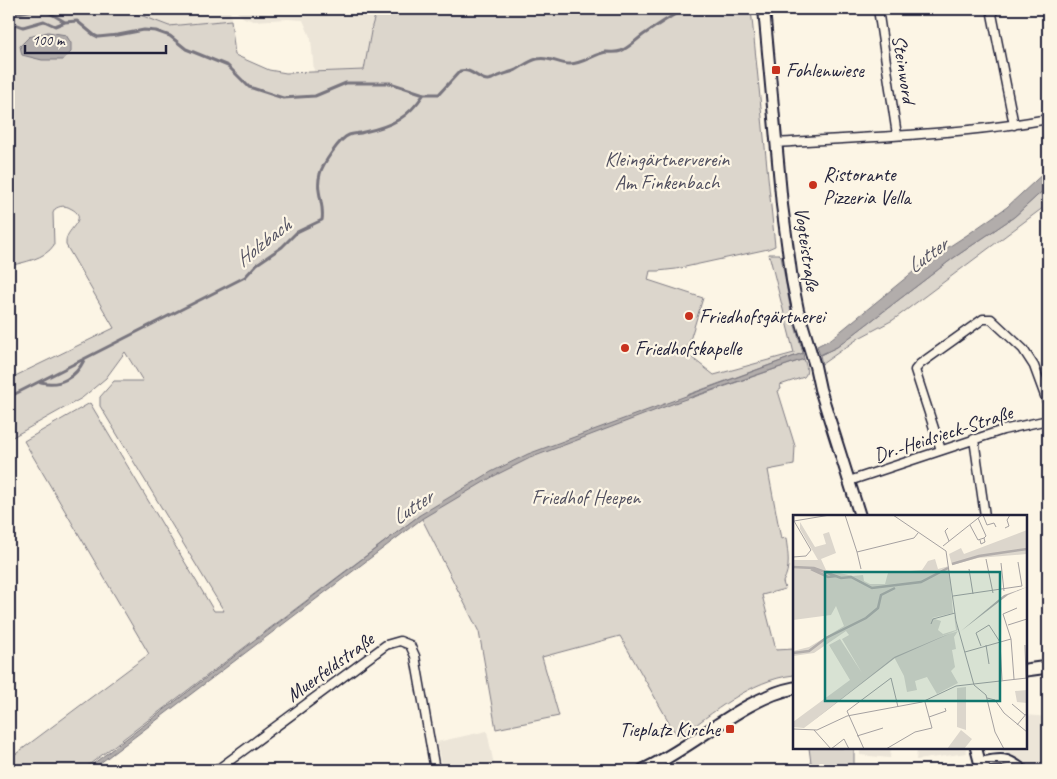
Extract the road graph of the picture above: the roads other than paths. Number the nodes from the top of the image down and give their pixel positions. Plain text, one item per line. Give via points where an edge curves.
1 (764, 9) edge
2 (878, 9) edge
3 (991, 9) edge
4 (1048, 119) edge
5 (1014, 125) junction
6 (897, 135) junction
7 (777, 143) junction
8 (1048, 404) edge
9 (1048, 420) edge
10 (974, 439) junction
11 (941, 450) junction
12 (849, 481) junction
13 (860, 515) edge
14 (985, 515) edge
15 (1048, 667) edge
16 (1027, 670) edge
17 (793, 688) edge
18 (976, 749) edge
19 (981, 767) edge
20 (217, 770) edge
21 (435, 770) edge
22 (643, 770) edge
23 (1022, 770) edge

1 - 7 street, Vogteistraße
2 - 6 street, Steinword
3 - 5 street
4 - 5 street
5 - 6 street
6 - 7 street
7 - 12 street, Vogteistraße via 787,247 798,310
8 - 11 street via 1034,366 1023,349 991,319 983,319 914,370
9 - 10 street, Dr.-Heidsieck-Straße
10 - 11 street, Dr.-Heidsieck-Straße
10 - 14 street
11 - 12 street, Dr.-Heidsieck-Straße
12 - 13 street, Vogteistraße
15 - 16 main road
17 - 22 main road via 760,700 668,758
18 - 19 street
19 - 23 street via 1002,759 1011,761
20 - 21 street, Muerfeldstraße via 386,645 400,641 410,645 415,656

